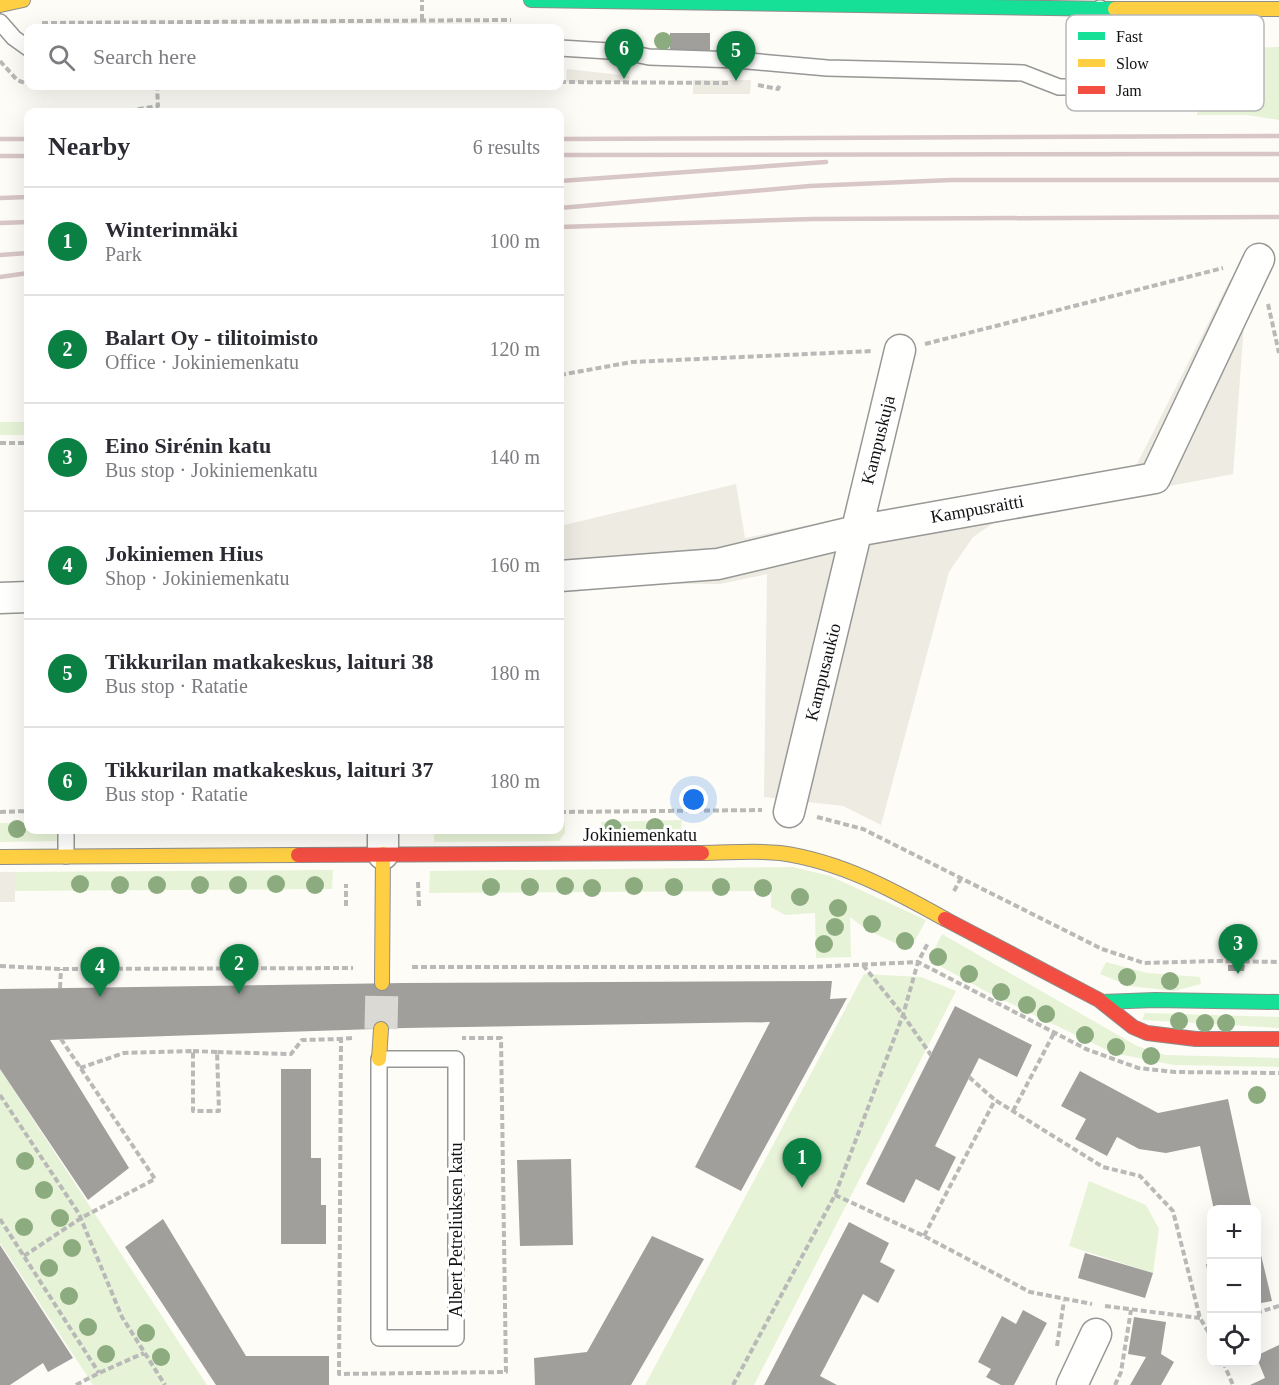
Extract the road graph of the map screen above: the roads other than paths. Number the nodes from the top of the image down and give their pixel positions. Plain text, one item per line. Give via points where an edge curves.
1 (23, 0) edge
2 (531, 0) edge
3 (1100, 3) edge
4 (0, 5) edge
5 (1187, 5) edge
6 (1279, 9) edge
7 (0, 22) edge
8 (24, 45) edge
9 (564, 48) edge
10 (1066, 87) edge
11 (1259, 259) dead end
12 (900, 350) dead end
13 (856, 531) junction
14 (564, 576) edge
15 (24, 597) edge
16 (0, 598) edge
17 (789, 812) dead end
18 (66, 834) edge
19 (383, 842) edge
20 (66, 856) junction
21 (0, 857) edge
22 (382, 983) tunnel mouth
23 (1102, 1002) junction
24 (1279, 1002) edge
25 (381, 1029) tunnel mouth
26 (1279, 1040) edge
27 (379, 1059) junction
28 (1096, 1334) dead end
29 (1072, 1385) edge

1 - 4 main road
2 - 3 main road
3 - 5 main road
5 - 6 main road
7 - 8 lane
9 - 10 lane via 827,68 1023,73
11 - 13 street, Kampusraitti via 1155,478
12 - 13 street, Kampuskuja
13 - 14 street, Kampusraitti via 718,564
13 - 17 street, Kampusaukio
15 - 16 street
18 - 20 lane
19 - 20 main road, Jokiniemenkatu
19 - 22 main road
19 - 23 main road, Jokiniemenkatu via 805,856 862,876
20 - 21 main road, Jokiniemenkatu
23 - 24 main road
23 - 26 main road, Jokiniemenkatu via 1132,1027 1148,1033
25 - 27 main road, Albert Petreliuksen katu
27 - 27 lane, Albert Petreliuksen katu via 379,1338 456,1338 456,1059
28 - 29 street

